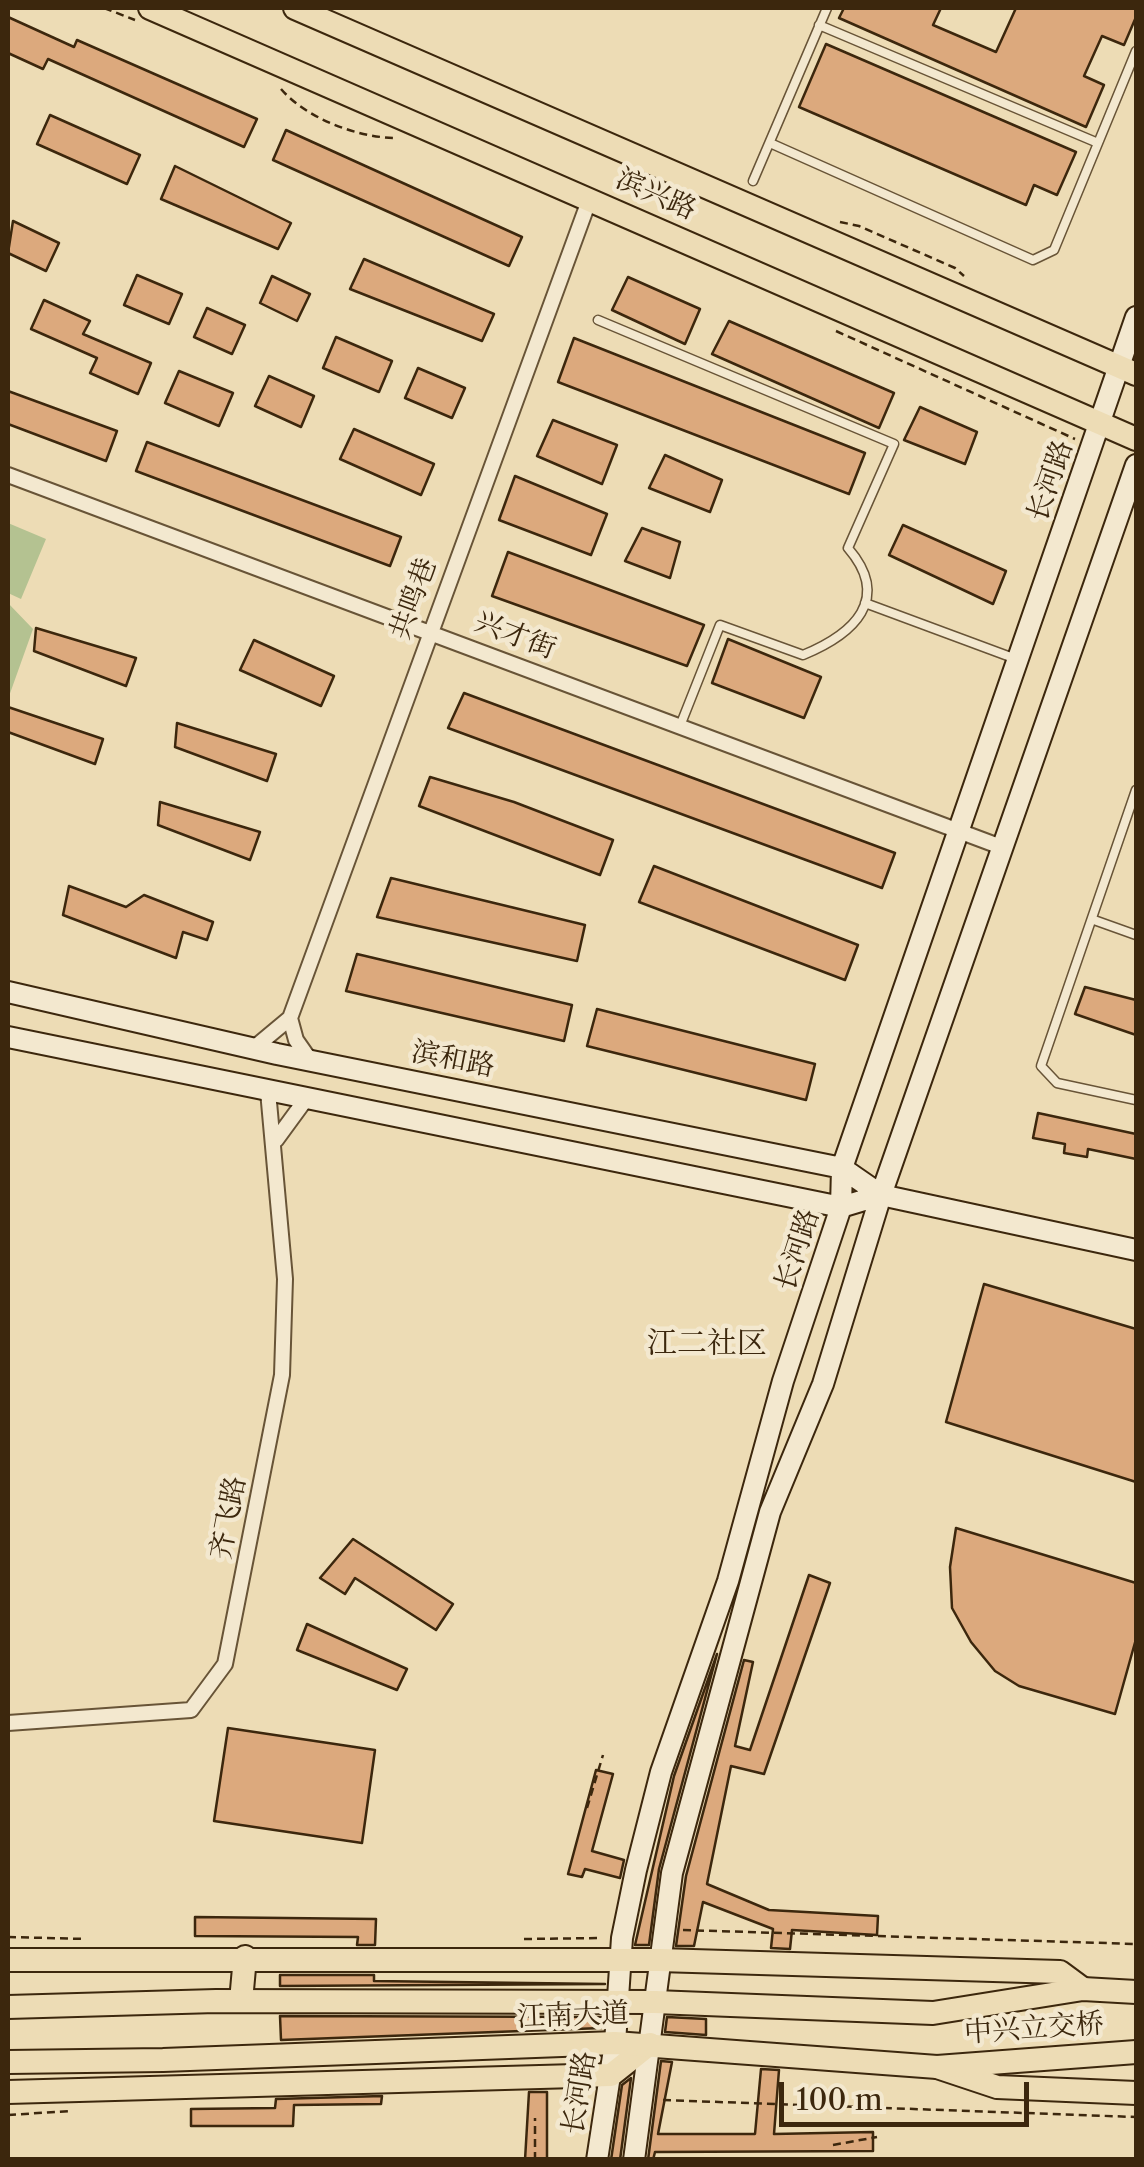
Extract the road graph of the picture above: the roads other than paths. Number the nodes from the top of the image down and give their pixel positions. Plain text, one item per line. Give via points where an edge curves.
1 (150, 8) edge
2 (295, 8) edge
3 (827, 8) edge
4 (819, 25) junction
5 (1136, 51) edge
6 (770, 143) junction
7 (1098, 143) junction
8 (754, 180) dead end
9 (590, 198) junction
10 (1136, 317) edge
11 (598, 320) dead end
12 (1128, 371) edge
13 (1100, 424) junction
14 (1136, 439) edge
15 (1136, 465) edge
16 (8, 475) edge
17 (866, 603) junction
18 (429, 630) junction
19 (1019, 660) junction
20 (680, 726) junction
21 (1136, 790) edge
22 (960, 834) junction
23 (1004, 848) junction
24 (1094, 920) junction
25 (1136, 936) edge
26 (8, 992) edge
27 (290, 1018) junction
28 (8, 1038) edge
29 (254, 1048) junction
30 (310, 1060) junction
31 (268, 1091) junction
32 (306, 1100) junction
33 (1136, 1100) edge
34 (276, 1140) junction
35 (842, 1168) junction
36 (880, 1196) junction
37 (841, 1207) junction
38 (1136, 1250) edge
39 (8, 1723) edge
40 (245, 1957) junction
41 (8, 1960) edge
42 (660, 1960) junction
43 (621, 1962) junction
44 (1083, 1989) junction
45 (1136, 1992) edge
46 (241, 2001) junction
47 (655, 2002) junction
48 (619, 2003) junction
49 (8, 2007) edge
50 (615, 2042) junction
51 (650, 2044) junction
52 (1134, 2052) edge
53 (283, 2056) junction
54 (8, 2062) edge
55 (937, 2066) junction
56 (611, 2075) junction
57 (284, 2082) junction
58 (8, 2092) edge
59 (1136, 2092) edge
60 (597, 2160) edge
61 (634, 2160) edge

1 - 9 main road, 滨兴路
2 - 12 main road, 滨兴路
3 - 4 lane
4 - 6 lane
4 - 7 lane
5 - 7 lane
6 - 7 lane via 1033,260 1054,250
6 - 8 lane
9 - 13 main road, 滨兴路
9 - 18 street, 共鸣巷
10 - 12 main road, 长河路
11 - 17 lane via 894,444 848,548 866,568
12 - 13 main road, 长河路
13 - 14 main road, 滨兴路
13 - 19 main road, 长河路
15 - 23 main road
16 - 18 street, 兴才街
17 - 19 lane
17 - 20 lane via 843,634 803,656 720,625
18 - 20 street, 兴才街
18 - 27 street, 共鸣巷
19 - 22 main road, 长河路
20 - 22 street, 兴才街
21 - 24 lane
22 - 23 street, 兴才街
22 - 35 main road, 长河路
23 - 36 main road
24 - 25 lane
24 - 33 lane via 1040,1066 1057,1084
26 - 29 main road, 滨和路
27 - 29 street
27 - 30 street
28 - 31 main road, 滨和路
29 - 30 main road, 滨和路
30 - 35 main road, 滨和路
31 - 32 main road, 滨和路
31 - 34 street, 齐飞路
32 - 34 street
32 - 37 main road, 滨和路
34 - 39 street, 齐飞路 via 285,1280 282,1375 225,1664 191,1710
35 - 36 main road, 滨和路
35 - 37 main road, 长河路
36 - 37 main road, 滨和路
36 - 38 main road, 滨和路
36 - 42 main road via 823,1384 770,1512 692,1797
37 - 43 main road, 长河路 via 783,1380 728,1581 661,1772
40 - 41 main road
40 - 43 main road
40 - 46 main road
42 - 43 main road
42 - 44 main road via 1060,1972
42 - 47 main road
43 - 48 main road, 长河路
44 - 45 main road, 江南大道
44 - 47 main road, 江南大道 via 933,2013
46 - 48 main road, 江南大道
46 - 49 main road, 江南大道
47 - 48 main road, 江南大道
47 - 51 main road
48 - 50 main road, 长河路
50 - 51 main road, 江南大道
50 - 53 main road, 江南大道
50 - 56 main road, 长河路
51 - 55 main road, 江南大道
51 - 56 main road
51 - 61 main road
52 - 55 main road, 中兴立交桥
53 - 54 main road, 江南大道
53 - 57 main road
55 - 59 main road, 江南大道 via 997,2086
56 - 57 main road
56 - 60 main road, 长河路
57 - 58 main road

